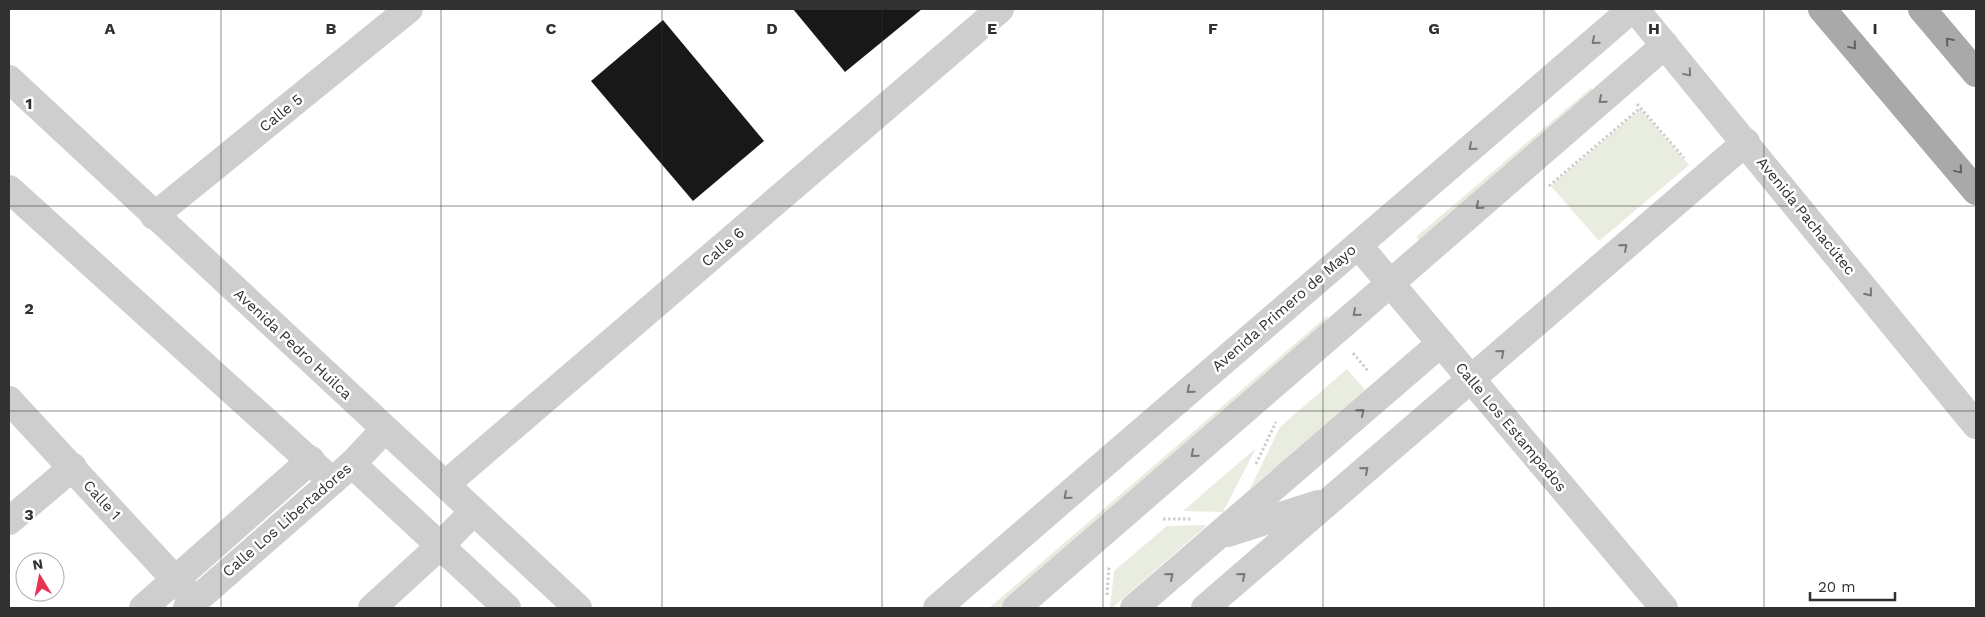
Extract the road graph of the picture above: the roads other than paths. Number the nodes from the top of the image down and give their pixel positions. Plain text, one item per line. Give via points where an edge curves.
1 (409, 9) edge
2 (1000, 9) edge
3 (1633, 9) edge
4 (1822, 9) edge
5 (1922, 9) edge
6 (1665, 45) junction
7 (1976, 73) edge
8 (9, 79) edge
9 (1746, 142) junction
10 (9, 189) edge
11 (1976, 190) edge
12 (154, 216) junction
13 (1358, 245) junction
14 (1390, 284) junction
15 (1441, 344) junction
16 (1471, 379) junction
17 (9, 400) edge
18 (1976, 426) edge
19 (385, 430) junction
20 (311, 460) junction
21 (72, 468) junction
22 (342, 473) junction
23 (446, 484) junction
24 (1330, 501) junction
25 (473, 512) junction
26 (9, 521) edge
27 (1217, 536) junction
28 (440, 546) junction
29 (174, 581) junction
30 (191, 605) edge
31 (143, 608) edge
32 (372, 608) edge
33 (507, 608) edge
34 (578, 608) edge
35 (937, 608) edge
36 (1016, 608) edge
37 (1134, 608) edge
38 (1205, 608) edge
39 (1664, 608) edge

1 - 12 street, Calle 5
2 - 23 street, Calle 6
3 - 6 street, Avenida Pachacútec
3 -> 13 street, Avenida Primero de Mayo
4 -> 11 main road
7 -> 5 main road
6 -> 9 street, Avenida Pachacútec
6 -> 14 street
8 - 12 street, Avenida Pedro Huilca
16 -> 9 street
9 -> 18 street, Avenida Pachacútec
10 - 20 street
12 - 19 street, Avenida Pedro Huilca
13 - 14 street, Calle Los Estampados
13 -> 35 street, Avenida Primero de Mayo
14 - 15 street, Calle Los Estampados
14 -> 36 street
15 - 16 street, Calle Los Estampados
27 -> 15 street
24 -> 16 street
16 - 39 street, Calle Los Estampados
17 - 21 street, Calle 1
19 - 22 street, Calle Los Libertadores
19 - 23 street, Avenida Pedro Huilca
20 - 22 street
20 - 29 street, Calle Los Libertadores
21 - 26 street
21 - 29 street, Calle 1
22 - 28 street
22 - 30 street, Calle Los Libertadores
23 - 25 street, Avenida Pedro Huilca
24 - 27 street
38 -> 24 street
25 - 28 street
25 - 34 street, Avenida Pedro Huilca
37 -> 27 street
28 - 32 street
28 - 33 street
29 - 30 street, Calle 1
29 - 31 street, Calle Los Libertadores

